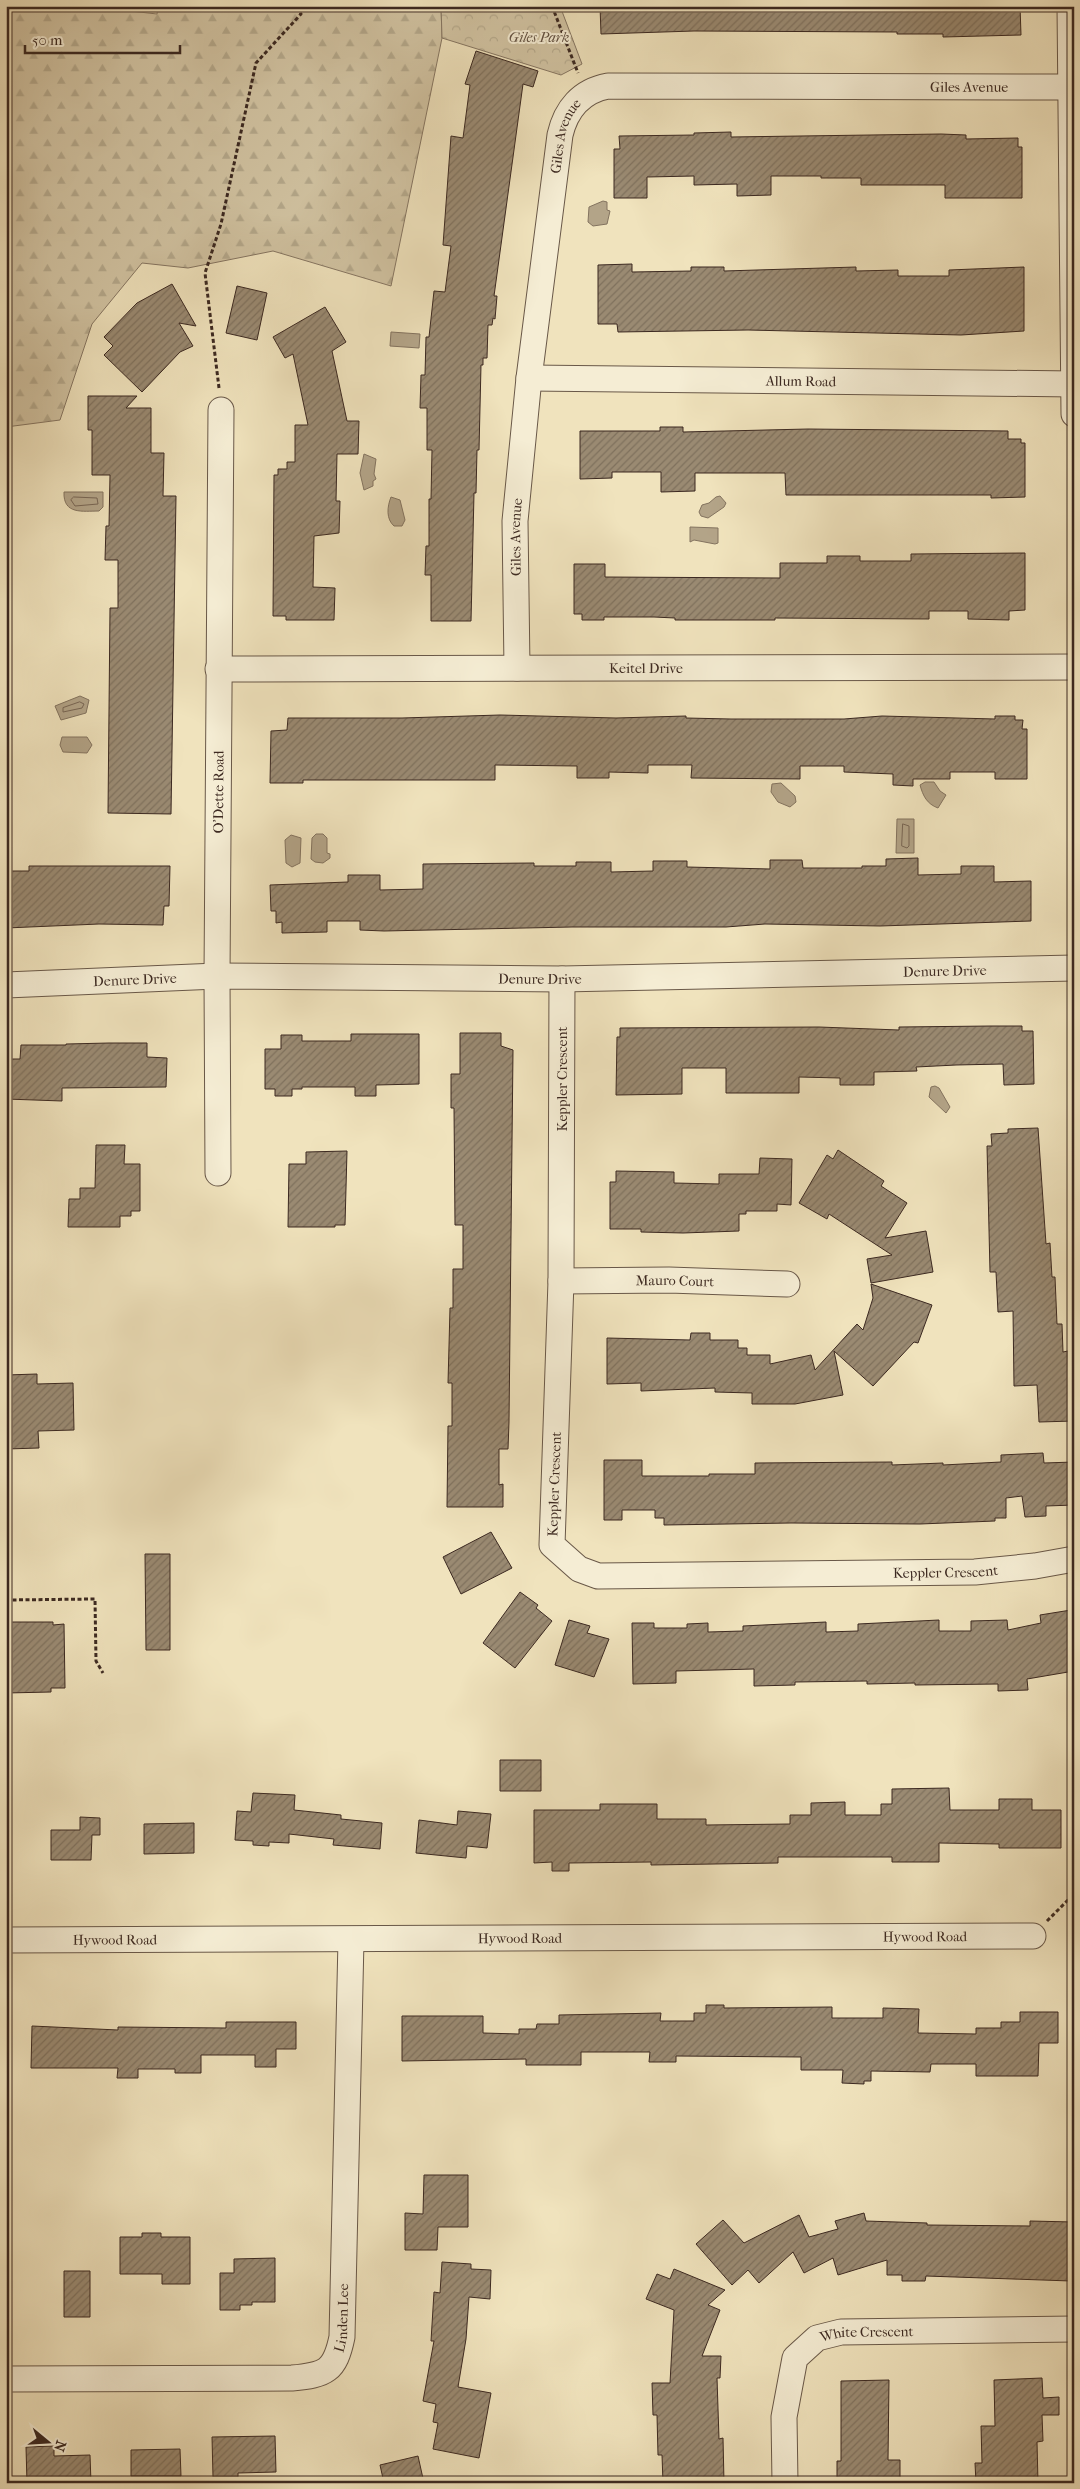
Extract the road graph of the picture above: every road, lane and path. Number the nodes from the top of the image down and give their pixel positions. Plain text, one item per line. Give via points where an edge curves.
1 (297, 6) edge
2 (552, 6) edge
3 (1070, 6) edge
4 (1070, 87) junction
5 (586, 94) junction
6 (529, 378) junction
7 (1074, 384) edge
8 (221, 410) joint
9 (1074, 414) edge
10 (1074, 667) edge
11 (517, 668) junction
12 (218, 669) junction
13 (1074, 968) edge
14 (217, 976) junction
15 (562, 979) junction
16 (6, 985) edge
17 (218, 1173) dead end
18 (561, 1281) junction
19 (787, 1284) dead end
20 (1074, 1559) edge
21 (6, 1600) edge
22 (103, 1673) dead end
23 (1074, 1894) edge
24 (1033, 1936) joint
25 (6, 1940) edge
26 (351, 1940) junction
27 (1074, 2330) edge
28 (6, 2379) edge
29 (785, 2483) edge

1 - 8 path via 301,14 256,63 222,224 205,273
2 - 5 path
3 - 4 street
4 - 5 street, Giles Avenue via 608,86
4 - 7 street
5 - 6 street, Giles Avenue via 566,114 560,135
6 - 7 street, Allum Road
6 - 11 street, Giles Avenue via 515,521
7 - 9 street
8 - 12 street, O'Dette Road
10 - 11 street, Keitel Drive
11 - 12 street, Keitel Drive
12 - 14 street, O'Dette Road
13 - 15 street, Denure Drive
14 - 15 street, Denure Drive
14 - 16 street, Denure Drive
14 - 17 street, O'Dette Road
15 - 18 street, Keppler Crescent
18 - 19 street, Mauro Court
18 - 20 street, Keppler Crescent via 552,1545 579,1569 598,1576 965,1572
21 - 22 path via 95,1599 96,1660
23 - 24 path
24 - 26 street, Hywood Road
25 - 26 street, Hywood Road
26 - 28 street, Linden Lee via 342,2337 337,2358 330,2368 312,2376 292,2378
27 - 29 street, White Crescent via 841,2332 816,2338 795,2358 784,2417

